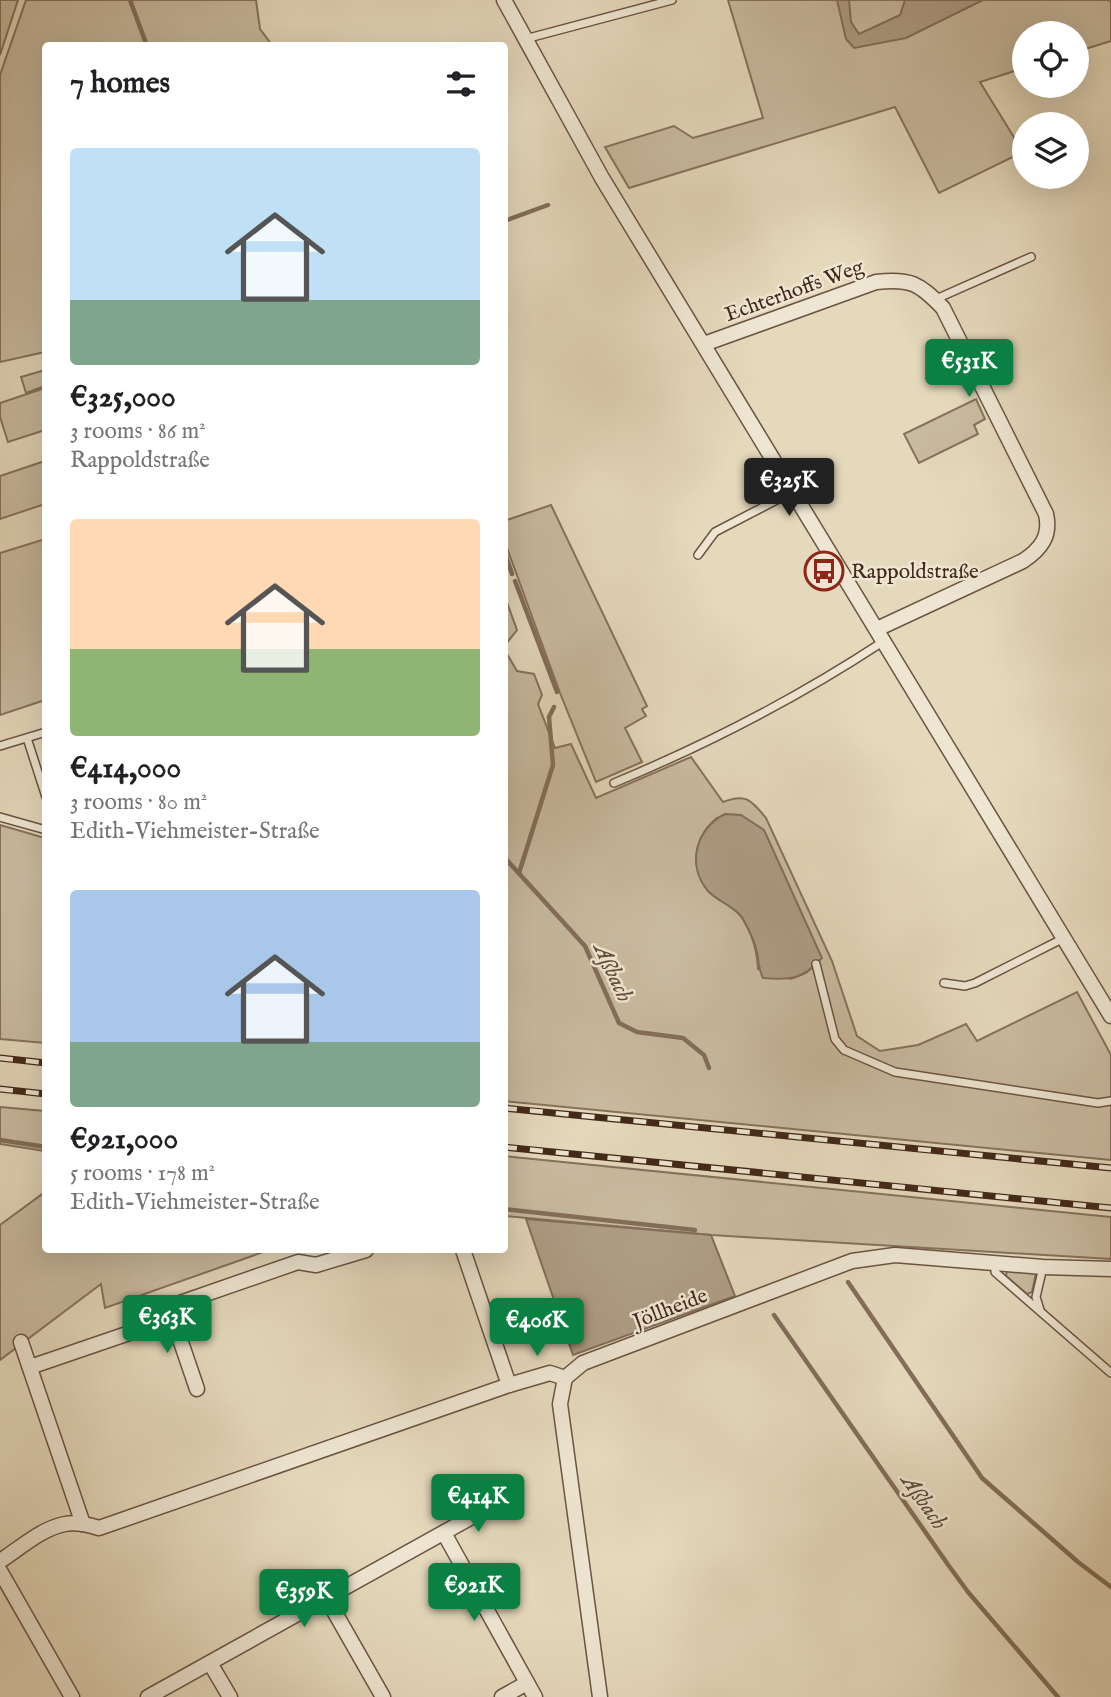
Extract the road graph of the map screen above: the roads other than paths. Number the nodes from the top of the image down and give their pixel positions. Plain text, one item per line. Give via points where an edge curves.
1 (505, 0) edge
2 (671, 0) edge
3 (526, 39) junction
4 (1031, 257) dead end
5 (935, 299) junction
6 (704, 345) junction
7 (794, 492) junction
8 (698, 555) dead end
9 (881, 635) junction
10 (42, 733) edge
11 (27, 738) junction
12 (0, 747) edge
13 (614, 783) dead end
14 (42, 785) edge
15 (0, 817) edge
16 (42, 829) edge
17 (1065, 938) junction
18 (816, 964) dead end
19 (944, 983) dead end
20 (1111, 1016) edge
21 (1111, 1101) edge
22 (356, 1253) edge
23 (464, 1253) edge
24 (995, 1262) junction
25 (1043, 1267) junction
26 (1111, 1269) edge
27 (170, 1310) junction
28 (1040, 1310) junction
29 (20, 1342) dead end
30 (30, 1367) junction
31 (1111, 1373) edge
32 (565, 1378) junction
33 (509, 1385) junction
34 (197, 1389) dead end
35 (495, 1504) dead end
36 (83, 1524) junction
37 (444, 1533) junction
38 (0, 1561) edge
39 (0, 1571) edge
40 (326, 1597) junction
41 (210, 1663) junction
42 (527, 1683) junction
43 (72, 1697) edge
44 (148, 1697) edge
45 (230, 1697) edge
46 (383, 1697) edge
47 (502, 1697) edge
48 (535, 1697) edge
49 (600, 1697) edge

1 - 3 street
2 - 3 lane
3 - 6 street via 602,178
4 - 5 lane
5 - 6 street, Echterhoffs Weg via 898,279 876,282
5 - 9 street, Echterhoffs Weg via 953,326 1049,526 1044,542 1023,561
6 - 7 street
7 - 8 lane via 715,532
7 - 9 street
9 - 13 lane via 821,682 668,761
9 - 17 street
10 - 11 lane
11 - 12 lane
11 - 14 lane
15 - 16 lane
17 - 19 lane via 975,983
17 - 20 street
18 - 21 lane via 835,1039 844,1050 895,1072 1098,1103
22 - 27 street via 316,1265 298,1262
23 - 33 street
24 - 25 street, Jöllheide
24 - 28 lane via 995,1272
24 - 32 street, Jöllheide via 895,1255 852,1261 583,1363
25 - 26 street, Jöllheide
25 - 28 lane via 1036,1297
27 - 30 street via 147,1327
27 - 34 street
28 - 31 lane
29 - 30 street
30 - 36 street
32 - 33 street via 550,1373
32 - 49 street via 560,1404
33 - 36 street via 99,1528
35 - 37 street
36 - 38 street via 65,1524 46,1532
37 - 40 street
37 - 42 street
39 - 43 street
40 - 41 street
40 - 46 street
41 - 44 street
41 - 45 street
42 - 47 street
42 - 48 street

